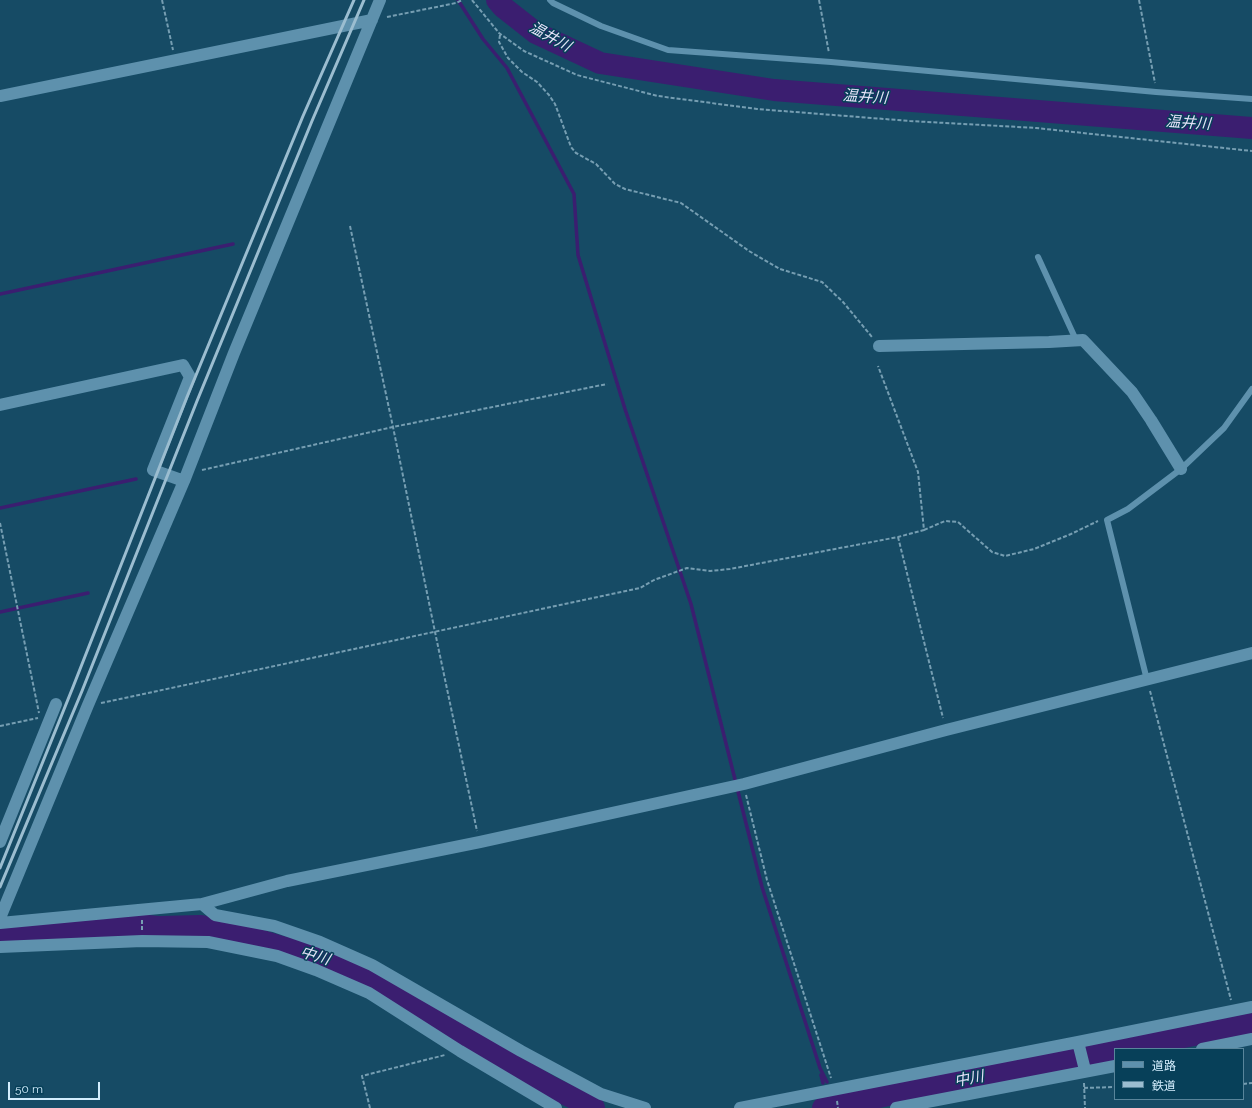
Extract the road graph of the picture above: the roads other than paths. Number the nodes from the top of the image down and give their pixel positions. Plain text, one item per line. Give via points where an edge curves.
1 (380, 0) edge
2 (550, 0) edge
3 (372, 20) junction
4 (0, 96) edge
5 (1252, 99) edge
6 (1038, 257) dead end
7 (1076, 340) junction
8 (878, 346) road end
9 (1252, 389) edge
10 (0, 405) edge
11 (1181, 470) junction
12 (185, 477) junction
13 (1252, 653) edge
14 (1147, 680) junction
15 (56, 704) dead end
16 (0, 842) edge
17 (202, 904) junction
18 (0, 918) edge
19 (0, 923) edge
20 (0, 947) edge
21 (1252, 1007) edge
22 (1252, 1039) edge
23 (1078, 1045) junction
24 (1207, 1048) edge
25 (1114, 1066) edge
26 (1084, 1069) junction
27 (556, 1108) edge
28 (641, 1108) edge
29 (645, 1108) edge
30 (740, 1108) edge
31 (896, 1108) edge

1 - 3 street
2 - 5 lane via 601,26 668,50
3 - 4 street
3 - 12 street
6 - 7 lane
7 - 8 street
7 - 11 street via 1083,340 1132,392
9 - 11 lane via 1224,428
10 - 12 street via 183,365 190,377 153,470
11 - 14 lane via 1128,509 1107,520
12 - 18 street
13 - 14 street
14 - 17 street via 738,785 288,881
15 - 16 street
17 - 19 street
17 - 28 street via 215,915 274,926 320,942 372,965 601,1094
20 - 27 street via 142,941 208,942 277,956 369,992 460,1051
21 - 23 street
22 - 24 street
23 - 26 street
23 - 30 street
25 - 26 street
26 - 31 street
28 - 29 street

